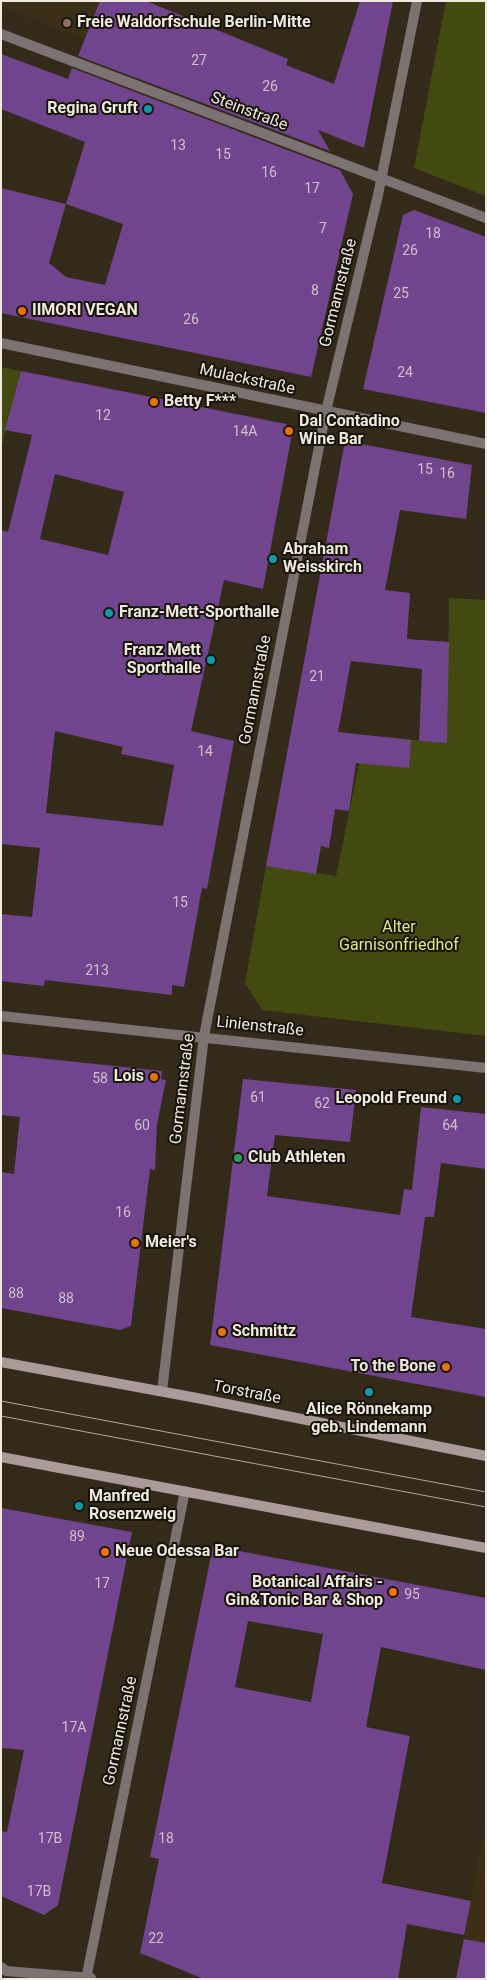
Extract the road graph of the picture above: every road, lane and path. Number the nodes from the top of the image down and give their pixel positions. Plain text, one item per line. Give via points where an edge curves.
1 (418, 1) edge
2 (1, 34) edge
3 (382, 178) junction
4 (486, 218) edge
5 (1, 343) edge
6 (326, 412) junction
7 (486, 444) edge
8 (1, 1016) edge
9 (204, 1036) junction
10 (486, 1068) edge
11 (1, 1362) edge
12 (162, 1392) junction
13 (486, 1456) edge
14 (1, 1457) edge
15 (185, 1491) junction
16 (486, 1548) edge
17 (1, 1967) edge
18 (88, 1978) edge

1 - 3 street, Gormannstraße
2 - 3 street, Steinstraße
3 - 4 street, Steinstraße
3 - 6 street, Gormannstraße
5 - 6 street, Mulackstraße
6 - 7 street, Mulackstraße
6 - 9 street, Gormannstraße
8 - 9 street, Linienstraße
9 - 10 street, Linienstraße
9 - 12 street, Gormannstraße
11 - 12 main road, Torstraße
12 - 13 main road, Torstraße
14 - 15 main road
15 - 16 main road
15 - 18 street, Gormannstraße
17 - 18 street

